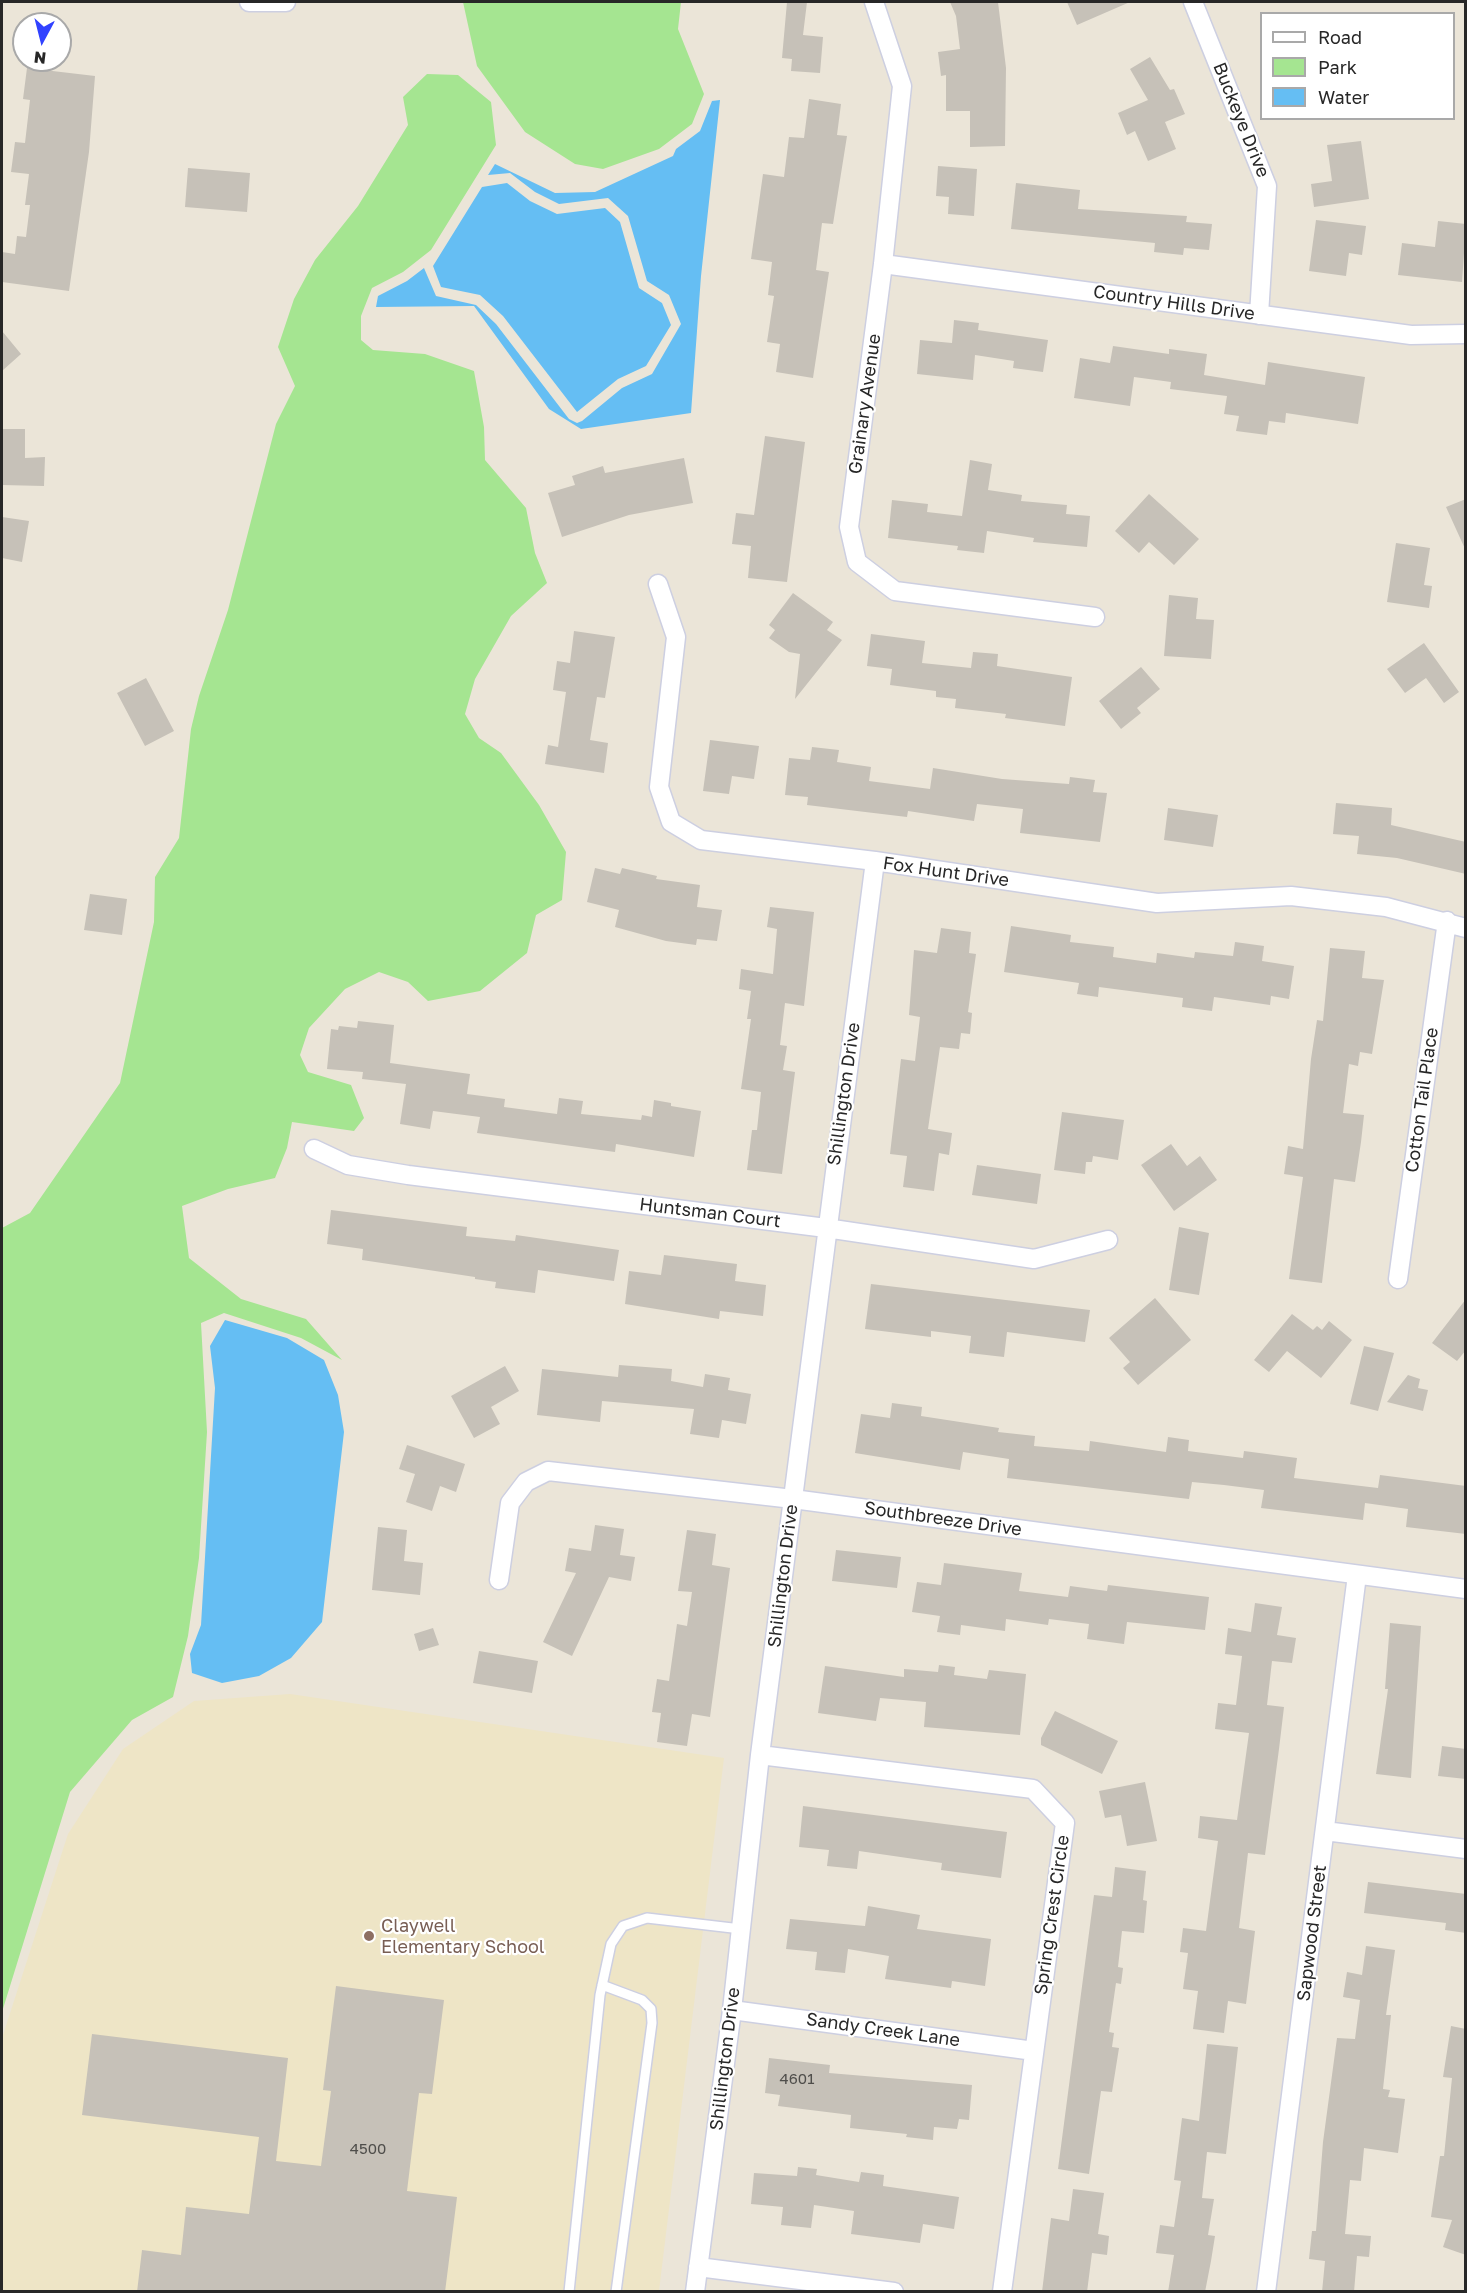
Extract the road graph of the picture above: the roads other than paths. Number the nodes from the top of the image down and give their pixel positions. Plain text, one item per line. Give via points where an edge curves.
1 (249, 2) edge
2 (286, 2) edge
3 (874, 2) edge
4 (1193, 2) edge
5 (883, 264) junction
6 (1259, 315) junction
7 (1466, 334) edge
8 (658, 584) dead end
9 (1095, 617) dead end
10 (874, 861) junction
11 (1447, 921) junction
12 (1466, 928) edge
13 (314, 1149) dead end
14 (826, 1228) junction
15 (1108, 1240) dead end
16 (1398, 1279) dead end
17 (793, 1499) junction
18 (1357, 1575) junction
19 (499, 1580) dead end
20 (1466, 1589) edge
21 (760, 1755) junction
22 (1324, 1831) junction
23 (1466, 1849) edge
24 (741, 1929) junction
25 (602, 1986) junction
26 (732, 2010) junction
27 (1034, 2051) junction
28 (698, 2267) junction
29 (569, 2292) edge
30 (616, 2292) edge
31 (695, 2292) edge
32 (894, 2292) edge
33 (1002, 2292) edge
34 (1266, 2292) edge

1 - 2 street
3 - 5 street, Grainary Avenue via 902,86
4 - 6 street, Buckeye Drive via 1267,186
5 - 6 street, Country Hills Drive
5 - 9 street, Grainary Avenue via 849,527 857,562 895,591
6 - 7 street, Country Hills Drive via 1411,335
8 - 10 street, Fox Hunt Drive via 676,637 659,787 671,822 701,840
10 - 11 street, Fox Hunt Drive via 1157,903 1291,896 1386,907
10 - 14 street, Shillington Drive
11 - 12 street, Fox Hunt Drive
11 - 16 street, Cotton Tail Place
13 - 14 street, Huntsman Court via 348,1165 408,1175
14 - 15 street, Huntsman Court via 1034,1259
14 - 17 street, Shillington Drive
17 - 18 street, Southbreeze Drive
17 - 19 street, Southbreeze Drive via 548,1471 526,1482 510,1503
17 - 21 street, Shillington Drive
18 - 20 street, Southbreeze Drive
18 - 22 street, Sapwood Street
21 - 24 street, Shillington Drive
21 - 27 street, Spring Crest Circle via 1033,1789 1065,1823
22 - 23 street
22 - 34 street, Sapwood Street
24 - 25 lane via 647,1918 623,1926 611,1944
24 - 26 street, Shillington Drive
25 - 29 lane
25 - 30 lane via 642,2000 651,2010 652,2023
26 - 27 street, Sandy Creek Lane
26 - 28 street, Shillington Drive
27 - 33 street, Spring Crest Circle
28 - 31 street, Shillington Drive
28 - 32 street

